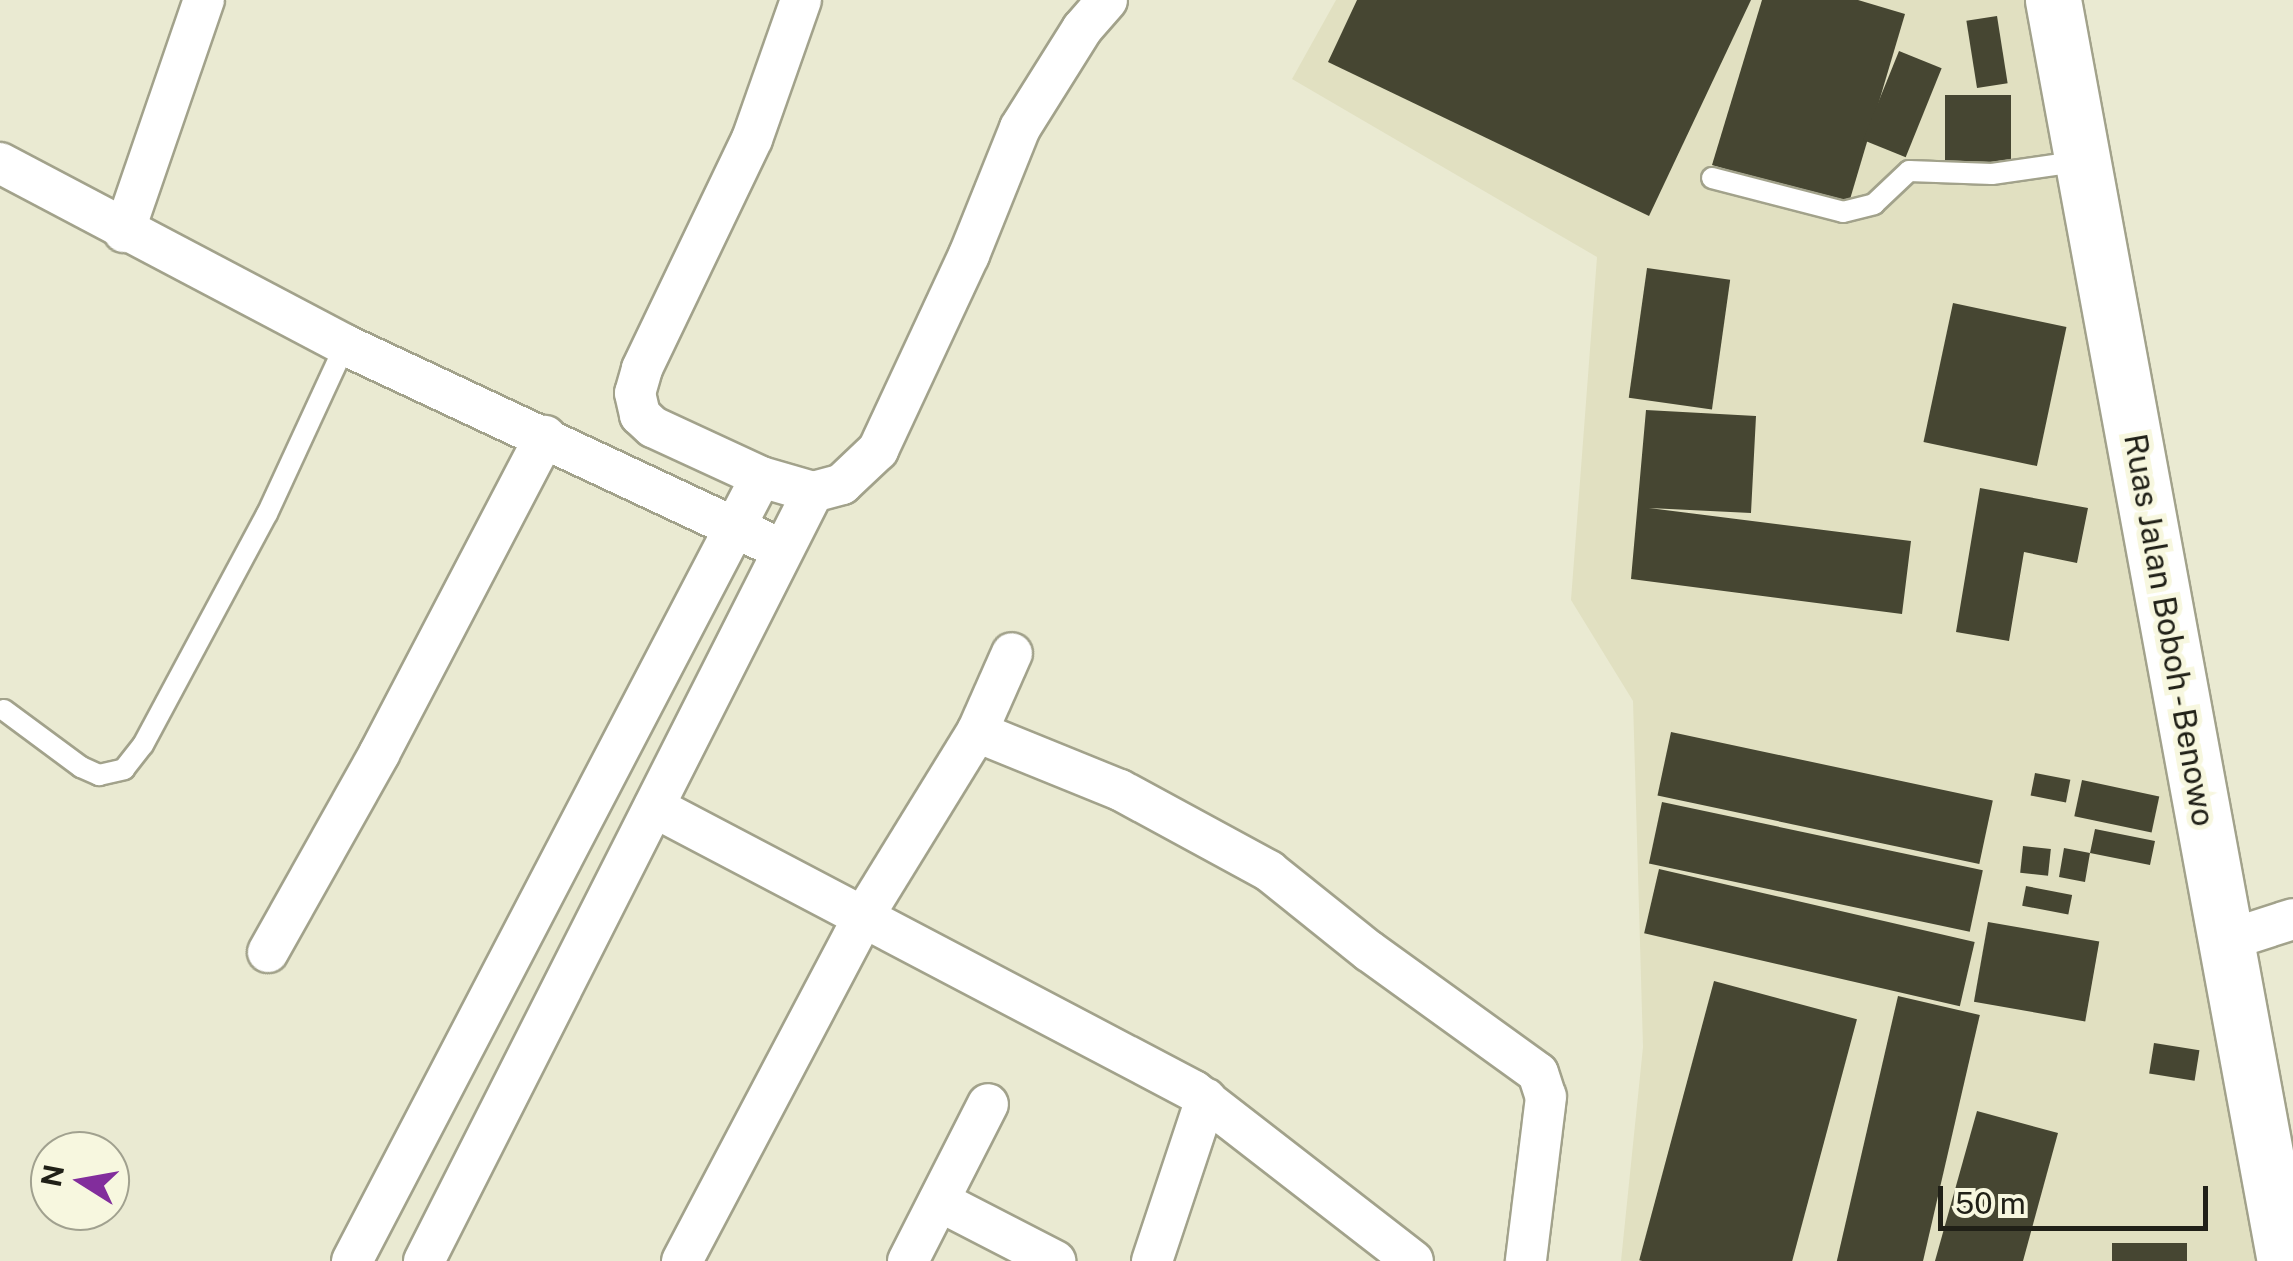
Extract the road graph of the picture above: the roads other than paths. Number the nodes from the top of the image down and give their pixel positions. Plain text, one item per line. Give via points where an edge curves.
1 (204, 0) edge
2 (801, 0) edge
3 (1108, 0) edge
4 (2053, 0) edge
5 (2084, 161) junction
6 (0, 164) edge
7 (1712, 178) dead end
8 (124, 232) junction
9 (344, 344) junction
10 (545, 436) junction
11 (761, 476) junction
12 (813, 492) junction
13 (735, 526) junction
14 (781, 549) junction
15 (1012, 653) dead end
16 (4, 710) dead end
17 (977, 732) junction
18 (654, 807) junction
19 (864, 918) junction
20 (2293, 918) edge
21 (2225, 942) junction
22 (268, 952) dead end
23 (1206, 1099) junction
24 (988, 1104) dead end
25 (938, 1201) junction
26 (1364, 1222) junction
27 (352, 1261) edge
28 (424, 1261) edge
29 (682, 1261) edge
30 (908, 1261) edge
31 (1055, 1261) edge
32 (1152, 1261) edge
33 (1356, 1261) edge
34 (1413, 1261) edge
35 (1526, 1261) edge
36 (2284, 1261) edge

1 - 8 street
2 - 11 street via 752,140 635,393 640,416 653,427
3 - 12 street via 1082,28 1020,128 962,272 878,450 842,484
4 - 5 main road, Ruas Jalan Boboh - Benowo
5 - 7 lane via 1992,174 1909,171 1874,204 1843,212
5 - 21 main road, Ruas Jalan Boboh - Benowo
6 - 8 street
8 - 9 street
9 - 10 street
9 - 16 lane via 267,514 124,770 98,775 81,767
10 - 13 street
10 - 22 street
11 - 12 street
11 - 13 street
12 - 14 street
13 - 14 street
13 - 27 street
14 - 18 street
15 - 17 street
17 - 19 street
17 - 35 street via 1120,790 1268,871 1538,1073 1546,1097
18 - 19 street
18 - 28 street
19 - 23 street
19 - 29 street
20 - 21 street
21 - 36 main road, Ruas Jalan Boboh - Benowo
23 - 26 street
23 - 32 street
24 - 25 street
25 - 30 street
25 - 31 street
26 - 33 street
26 - 34 street

